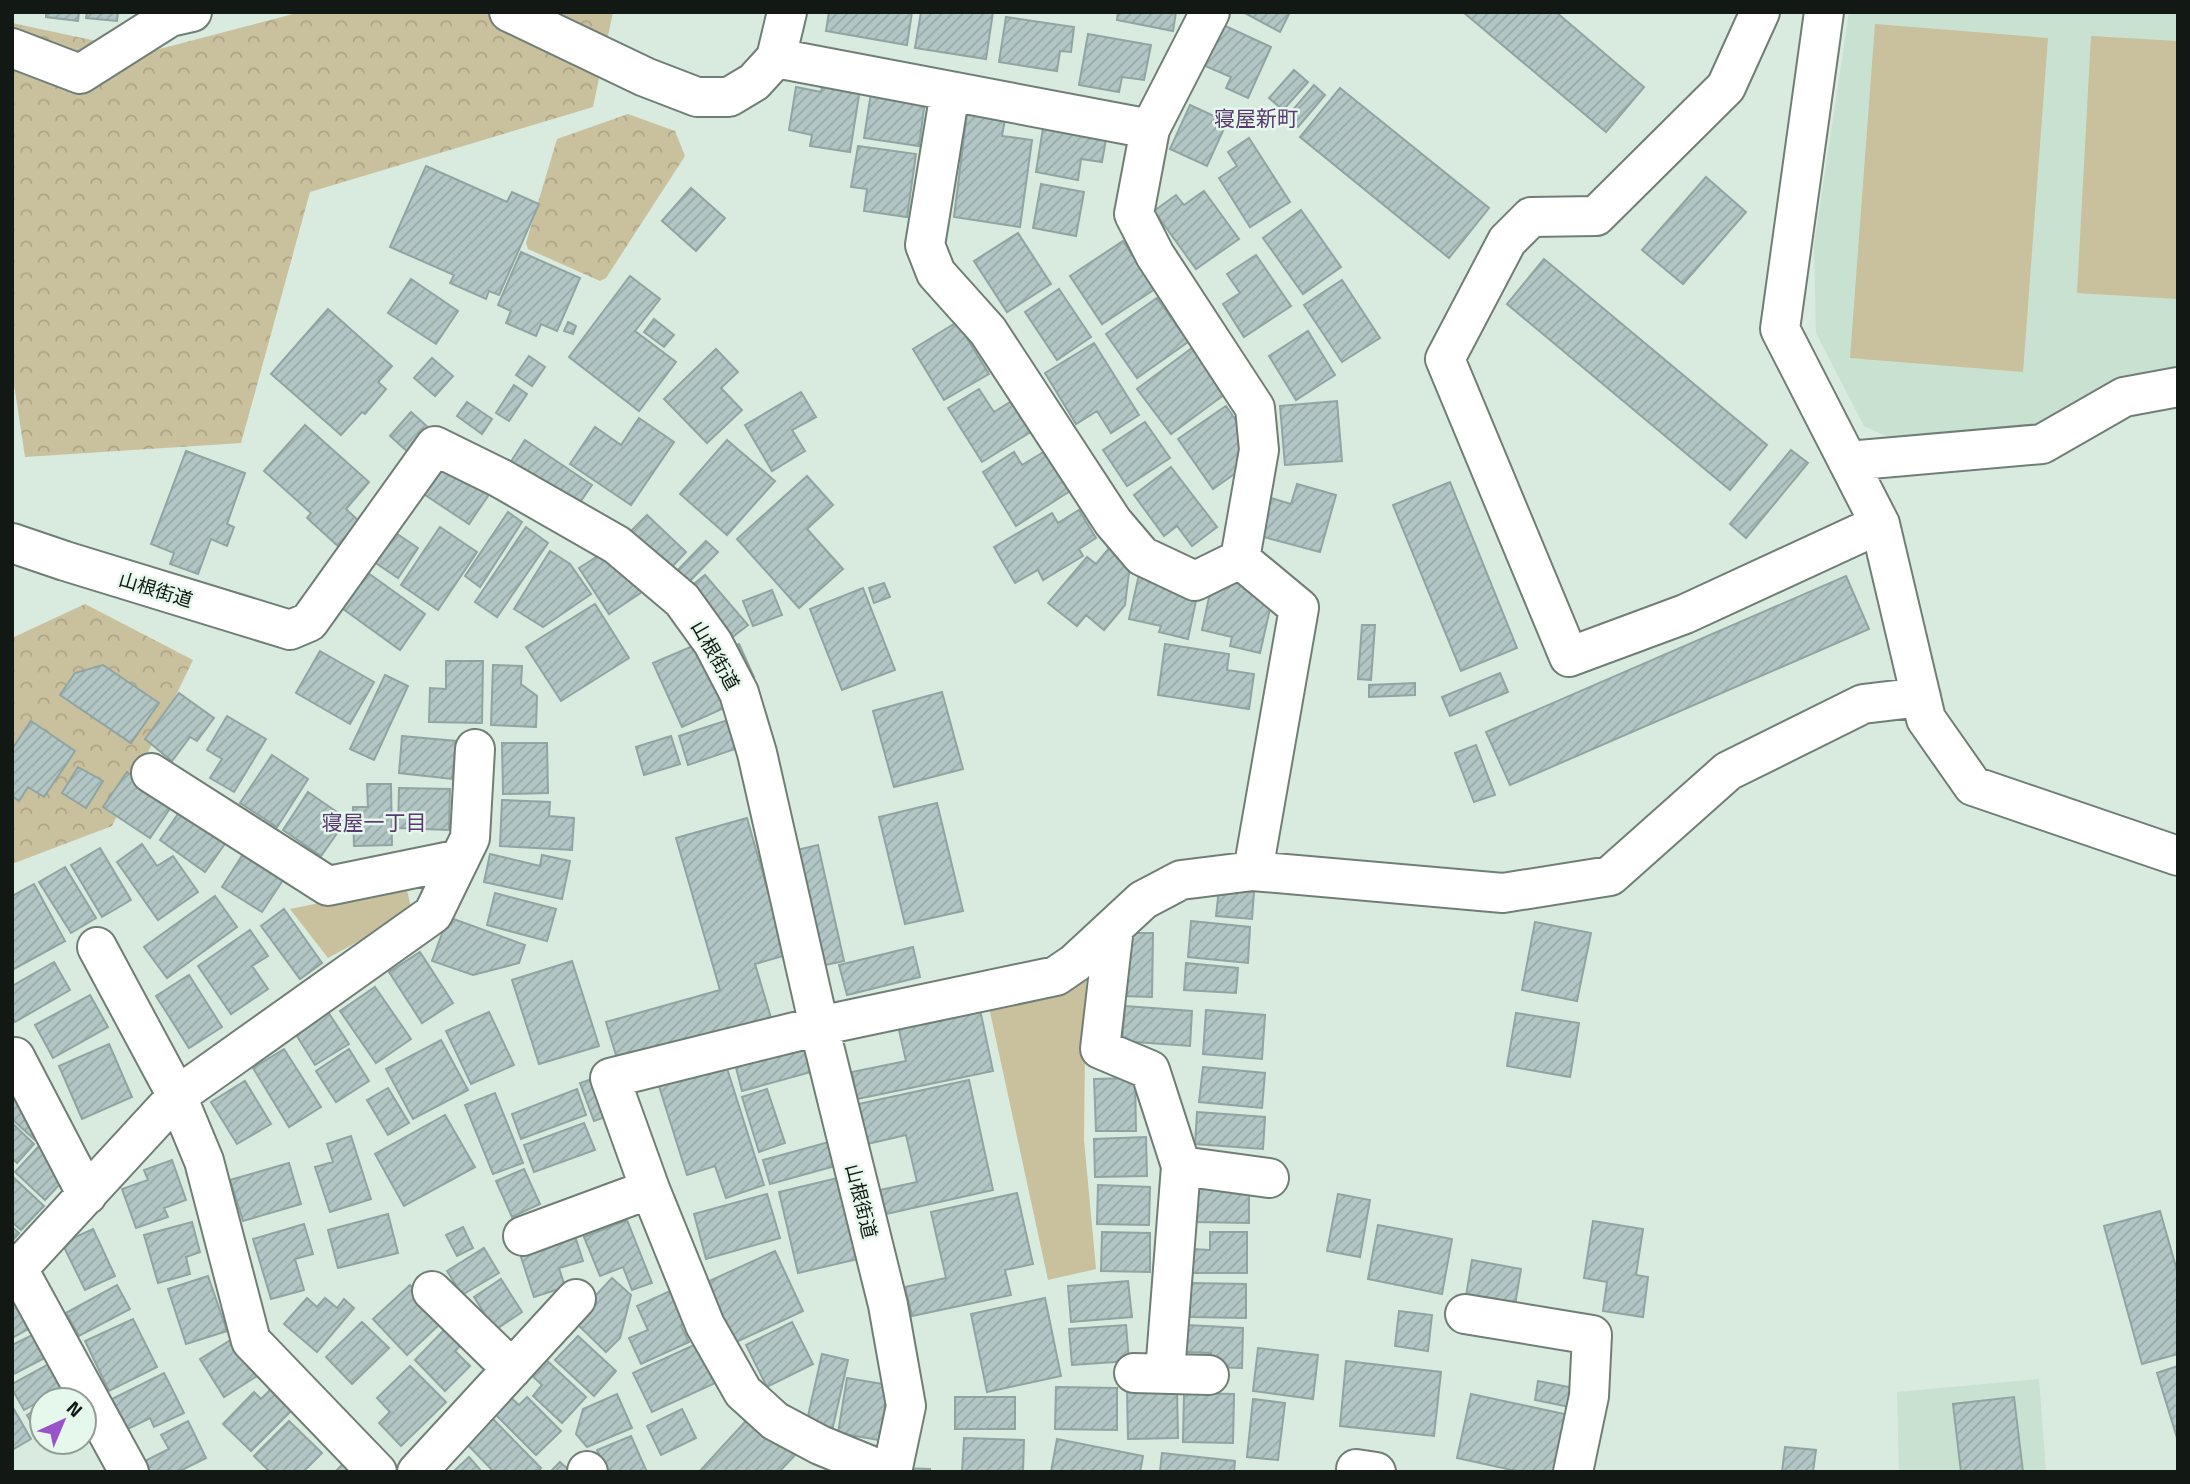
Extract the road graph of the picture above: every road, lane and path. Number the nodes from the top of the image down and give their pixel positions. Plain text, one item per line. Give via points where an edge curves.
1 (192, 12) edge
2 (509, 12) edge
3 (787, 12) edge
4 (1210, 12) edge
5 (1760, 12) edge
6 (1824, 12) edge
7 (12, 48) edge
8 (776, 58) junction
9 (950, 92) junction
10 (1150, 129) junction
11 (2178, 387) edge
12 (1847, 461) junction
13 (1880, 524) junction
14 (12, 543) edge
15 (1240, 559) junction
16 (1921, 697) junction
17 (475, 749) dead end
18 (151, 773) dead end
19 (2178, 856) edge
20 (460, 859) junction
21 (1253, 872) junction
22 (1114, 927) junction
23 (97, 947) dead end
24 (819, 1026) junction
25 (13, 1057) edge
26 (177, 1096) junction
27 (1181, 1166) junction
28 (1269, 1178) dead end
29 (650, 1189) junction
30 (87, 1195) junction
31 (523, 1236) dead end
32 (15, 1272) edge
33 (432, 1291) dead end
34 (576, 1299) dead end
35 (1465, 1314) dead end
36 (512, 1369) junction
37 (1209, 1375) dead end
38 (129, 1472) edge
39 (377, 1472) edge
40 (416, 1472) edge
41 (886, 1472) edge
42 (892, 1472) edge
43 (1356, 1472) edge
44 (1376, 1472) edge
45 (1573, 1472) edge

1 - 7 street via 170,17 80,74
2 - 8 street via 697,97 729,96 754,82
3 - 8 street
4 - 10 street
5 - 13 street via 1726,87 1595,216 1531,217 1507,241 1445,359 1569,657 1685,614
6 - 12 street via 1780,329
8 - 9 street
9 - 10 street
9 - 15 street via 925,245 936,273 988,331 1113,522 1142,556 1195,581
10 - 15 street via 1134,214 1155,255 1255,408 1259,450
11 - 12 street via 2124,397 2042,444
12 - 13 street
13 - 16 street
14 - 24 street, 山根街道 via 290,630 309,622 435,446 617,545 682,600 713,643 739,693
15 - 21 street via 1299,608
16 - 19 street via 1926,719 1973,786
16 - 21 street via 1863,704 1728,771 1610,876 1503,893
17 - 20 street via 470,838
18 - 20 street via 328,886
20 - 26 street via 433,914
21 - 22 street via 1181,880 1143,900
22 - 24 street via 1056,975
22 - 27 street via 1100,1049 1150,1070
23 - 26 street
24 - 29 street via 610,1078
24 - 42 street, 山根街道 via 888,1305 906,1406
25 - 30 street
26 - 30 street
26 - 39 street via 204,1161 251,1342
27 - 28 street
27 - 37 street via 1150,1373
29 - 31 street
29 - 41 street via 705,1325 743,1392 775,1421 820,1446
30 - 32 street
32 - 38 street
33 - 36 street
34 - 36 street
35 - 45 street via 1592,1335 1589,1396
36 - 40 street
43 - 44 street

